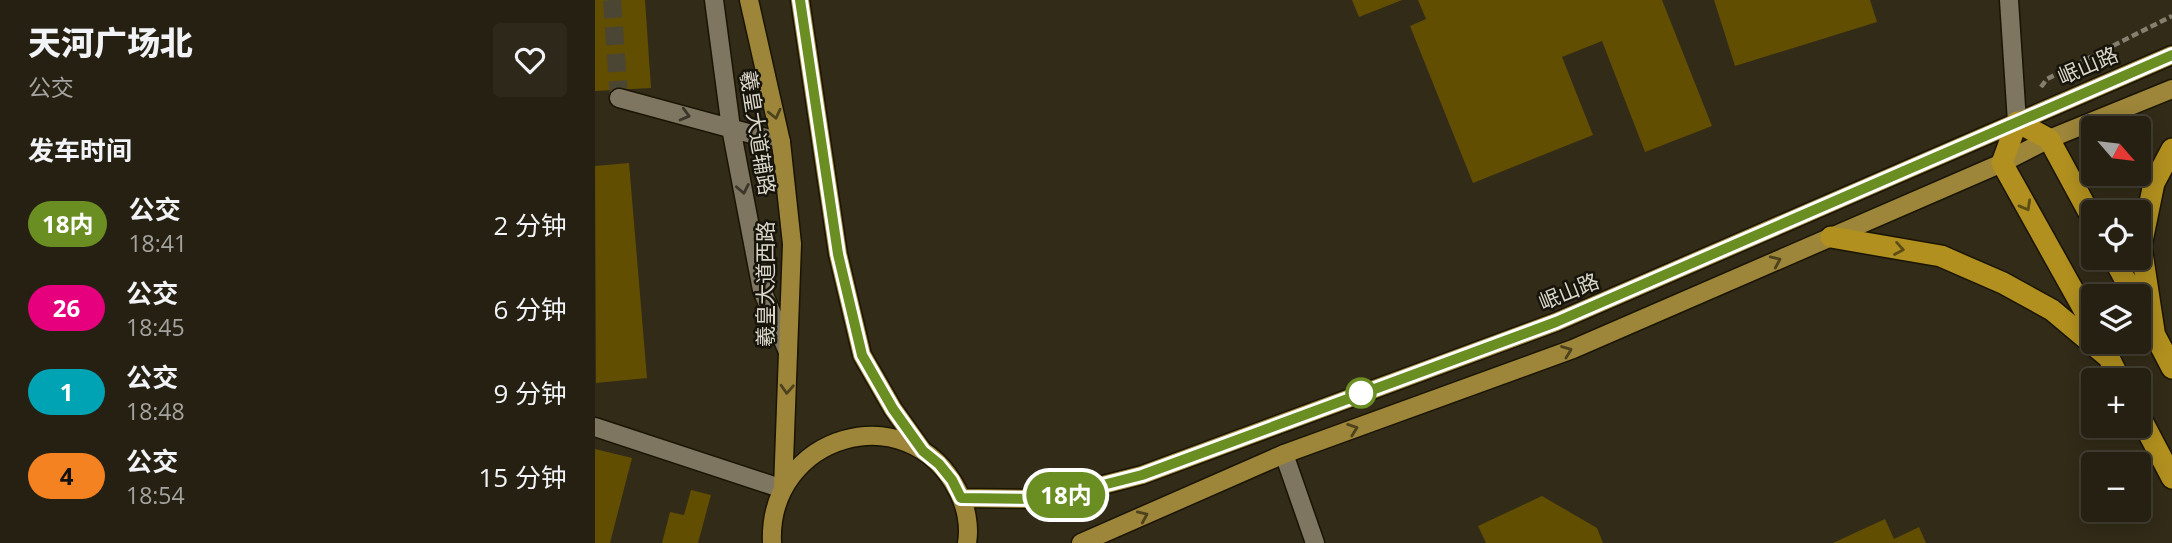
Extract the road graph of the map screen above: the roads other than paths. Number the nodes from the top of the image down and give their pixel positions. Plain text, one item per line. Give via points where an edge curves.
1 (715, 0) edge
2 (749, 0) edge
3 (800, 0) edge
4 (2008, 0) edge
5 (2172, 55) edge
6 (2172, 89) edge
7 (619, 97) dead end
8 (2017, 122) junction
9 (731, 128) junction
10 (2049, 139) junction
11 (781, 142) junction
12 (2172, 149) edge
13 (2002, 163) junction
14 (2082, 200) edge
15 (1831, 237) junction
16 (2081, 305) edge
17 (2151, 326) edge
18 (2154, 331) junction
19 (2081, 332) edge
20 (789, 352) junction
21 (2172, 368) edge
22 (595, 426) edge
23 (2151, 438) edge
24 (923, 451) junction
25 (1284, 454) junction
26 (2172, 478) edge
27 (783, 489) junction
28 (961, 498) junction
29 (772, 543) edge
30 (967, 543) edge
31 (1081, 543) edge
32 (1315, 543) edge

1 - 9 street, 羲皇大道辅路
2 -> 11 main road, 羲皇大道西路
3 - 24 main road via 838,254 862,355
4 - 8 street
5 - 8 main road, 岷山路
6 - 10 main road
7 -> 9 street
8 - 10 highway
8 - 13 highway
8 - 28 main road, 岷山路 via 1556,322 1142,475 1048,499
9 - 11 street
9 -> 20 street, 羲皇大道辅路 via 762,290
10 - 13 main road
10 - 14 highway
11 - 20 main road, 羲皇大道西路 via 792,244
12 - 18 highway via 2154,183 2141,246
13 - 15 main road
13 -> 16 highway
15 -> 19 highway via 1941,256 2003,283
25 -> 15 main road via 1573,349
17 - 18 highway
18 - 21 highway
20 -> 27 main road, 羲皇大道西路
22 - 27 street
23 - 26 highway
24 - 27 main road via 885,436 845,439 808,457
24 - 28 main road via 952,480
31 -> 25 main road
25 - 32 street
27 - 29 main road via 775,508
28 - 30 main road

